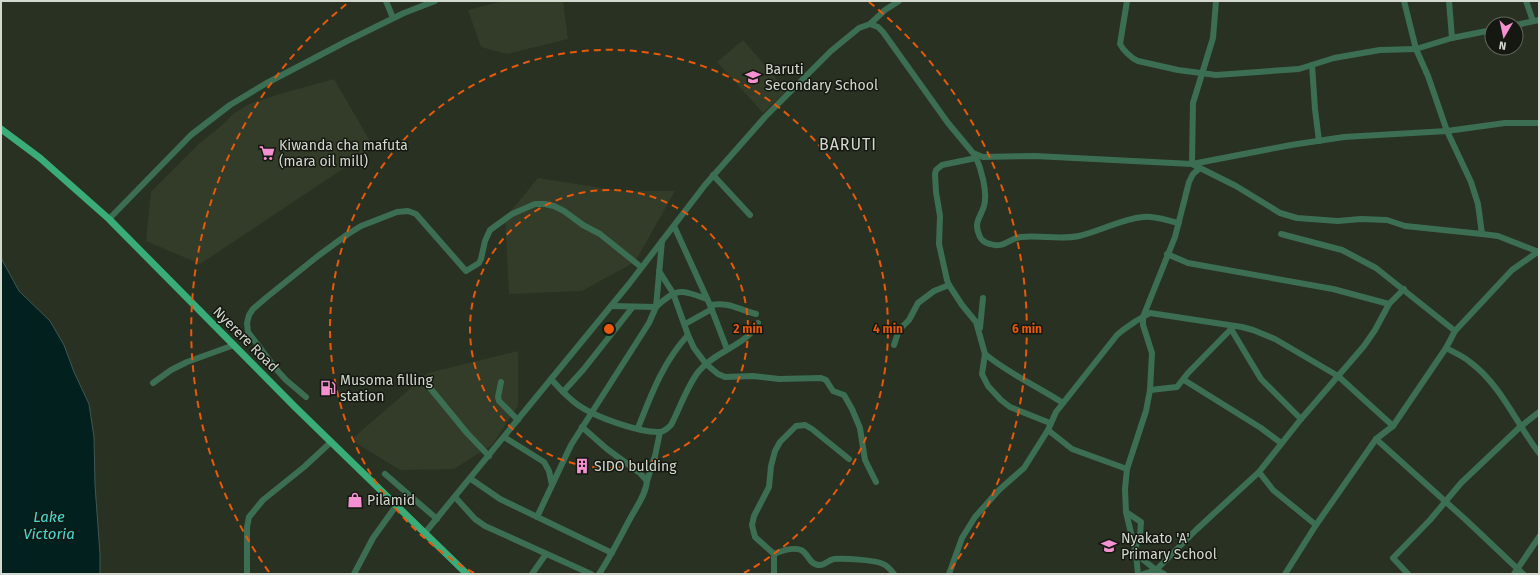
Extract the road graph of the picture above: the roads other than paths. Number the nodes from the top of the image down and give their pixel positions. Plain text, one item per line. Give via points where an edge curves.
1 (386, 1) edge
2 (435, 1) edge
3 (899, 1) edge
4 (1127, 1) edge
5 (1216, 1) edge
6 (1404, 1) edge
7 (1449, 1) edge
8 (1526, 1) edge
9 (393, 18) junction
10 (1536, 20) edge
11 (1524, 22) edge
12 (870, 24) junction
13 (1484, 32) edge
14 (1452, 38) junction
15 (1416, 48) junction
16 (1312, 65) junction
17 (1203, 75) junction
18 (1539, 123) edge
19 (1, 129) edge
20 (1447, 131) junction
21 (1319, 141) junction
22 (975, 155) junction
23 (1192, 164) junction
24 (1200, 168) junction
25 (713, 176) junction
26 (750, 215) dead end
27 (109, 218) junction
28 (1179, 223) junction
29 (674, 226) junction
30 (1281, 234) dead end
31 (1482, 234) junction
32 (662, 241) junction
33 (1539, 252) edge
34 (1167, 254) junction
35 (642, 267) junction
36 (659, 271) junction
37 (949, 285) junction
38 (1404, 289) junction
39 (673, 293) junction
40 (983, 298) dead end
41 (710, 304) junction
42 (1389, 304) junction
43 (611, 306) junction
44 (656, 307) junction
45 (632, 308) junction
46 (756, 314) dead end
47 (1143, 317) junction
48 (758, 323) dead end
49 (685, 324) junction
50 (1233, 327) junction
51 (980, 330) junction
52 (1455, 331) junction
53 (688, 335) junction
54 (234, 345) junction
55 (894, 345) dead end
56 (1446, 348) junction
57 (727, 349) junction
58 (985, 354) junction
59 (706, 364) junction
60 (1338, 376) junction
61 (551, 379) junction
62 (1184, 380) junction
63 (501, 382) dead end
64 (153, 383) dead end
65 (426, 383) dead end
66 (1150, 390) junction
67 (563, 392) junction
68 (306, 397) dead end
69 (1063, 403) junction
70 (1539, 412) edge
71 (591, 413) junction
72 (1301, 419) junction
73 (518, 420) junction
74 (1049, 426) junction
75 (1393, 426) junction
76 (1520, 427) junction
77 (582, 428) junction
78 (638, 428) junction
79 (660, 432) junction
80 (504, 437) junction
81 (1376, 439) junction
82 (331, 442) junction
83 (1281, 443) junction
84 (1539, 453) edge
85 (489, 456) junction
86 (849, 459) dead end
87 (1127, 469) junction
88 (1259, 472) junction
89 (385, 474) dead end
90 (471, 479) junction
91 (647, 481) junction
92 (876, 482) dead end
93 (552, 485) junction
94 (456, 497) junction
95 (1445, 502) junction
96 (396, 506) junction
97 (1126, 512) junction
98 (537, 517) junction
99 (437, 519) junction
100 (1316, 525) junction
101 (424, 534) junction
102 (1539, 537) edge
103 (1136, 552) junction
104 (612, 553) junction
105 (546, 554) junction
106 (774, 554) junction
107 (1156, 570) junction
108 (1516, 571) edge
109 (247, 574) edge
110 (354, 574) edge
111 (467, 574) edge
112 (532, 574) edge
113 (591, 574) edge
114 (599, 574) edge
115 (774, 574) edge
116 (894, 574) edge
117 (949, 574) edge
118 (1138, 574) edge
119 (1143, 574) edge
120 (1164, 574) edge
121 (1285, 574) edge
122 (1408, 574) edge
123 (1523, 574) edge

1 - 9 street
2 - 9 street
3 - 12 street
4 - 17 street via 1120,44 1133,58
5 - 17 street via 1212,38
6 - 15 street
7 - 14 street
8 - 10 street
9 - 27 street via 265,84 230,105 191,134
10 - 11 street
12 - 22 street via 878,26 944,118
12 - 25 street via 859,28 831,51 765,117
13 - 14 street
14 - 15 street
15 - 16 street via 1380,50 1334,58
15 - 20 street
16 - 17 street via 1290,70
16 - 21 street
17 - 23 street via 1192,109
18 - 20 street via 1505,123
19 - 27 main road, Nyerere Road via 40,158
20 - 21 street via 1344,137
20 - 31 street via 1472,182
21 - 23 street
22 - 23 street
22 - 28 street via 983,178 984,201 977,230 981,239 992,245 1001,245 1019,237 1070,238 1144,216
22 - 37 street via 942,165 935,174 940,216 939,244
23 - 24 street
24 - 28 street via 1189,182
24 - 31 street via 1280,213 1297,218 1338,221 1387,220 1406,226
25 - 26 street
25 - 29 street
27 - 54 main road, Nyerere Road
28 - 34 street
29 - 32 street
29 - 41 street
30 - 38 street via 1342,250 1376,268
31 - 33 street via 1498,236
32 - 35 street
32 - 36 street
33 - 52 street via 1512,270
34 - 42 street via 1188,263 1333,289
34 - 47 street
35 - 43 street
35 - 68 street via 600,234 564,211 545,204 536,204 516,212 490,230 479,263 466,271 416,214 408,211 388,214 361,226 332,245 249,315 247,327 251,336 280,374
36 - 39 street
36 - 44 street
37 - 51 street
37 - 55 street via 934,291 918,303 909,320 899,330
38 - 42 street
38 - 52 street
39 - 41 street via 682,292
39 - 44 street
39 - 49 street
40 - 51 street
41 - 46 street via 732,304
41 - 49 street
41 - 57 street
42 - 60 street via 1364,346
43 - 45 street
43 - 61 street
44 - 45 street
44 - 71 street via 649,324
45 - 67 street
47 - 50 street via 1154,313
47 - 66 street via 1152,353
47 - 69 street via 1117,335
48 - 57 street via 751,334
49 - 53 street
50 - 60 street via 1253,330 1275,339
50 - 62 street
50 - 72 street via 1261,379
51 - 58 street
52 - 56 street
53 - 59 street
53 - 78 street via 666,363
54 - 64 street via 187,362
54 - 82 main road, Nyerere Road
56 - 75 street
56 - 76 street via 1470,361 1491,381 1506,401
57 - 59 street
58 - 69 street via 1003,368
58 - 74 street via 982,374 994,393 1010,407
59 - 79 street via 698,371 671,426
59 - 92 street via 725,377 826,380 833,391 847,398 860,428 865,462
60 - 72 street
60 - 75 street
61 - 67 street
61 - 73 street
62 - 66 street via 1177,387
62 - 83 street
63 - 73 street via 499,401
65 - 85 street
66 - 87 street via 1146,411
67 - 71 street
69 - 74 street
70 - 76 street
71 - 77 street
71 - 78 street
72 - 83 street
73 - 80 street
74 - 87 street via 1072,449
74 - 117 street via 1024,468 999,490 975,517 962,538
75 - 81 street
76 - 84 street
76 - 95 street via 1461,483
77 - 91 street
77 - 93 street
78 - 79 street
79 - 91 street
80 - 85 street
80 - 93 street via 544,462
81 - 95 street
81 - 100 street
82 - 96 main road, Nyerere Road
82 - 109 street via 304,468 263,500 249,517
83 - 88 street
85 - 90 street
86 - 106 street via 805,425 796,426 780,442 771,466 769,487 752,525 755,537
87 - 97 street
88 - 100 street via 1273,490
88 - 107 street
89 - 99 street
90 - 94 street
90 - 98 street
91 - 104 street via 642,497
93 - 98 street
94 - 99 street
94 - 105 street via 475,520
95 - 108 street
95 - 122 street via 1393,558
96 - 101 main road, Nyerere Road
96 - 110 street via 373,538
97 - 103 street
97 - 103 street via 1141,522
98 - 104 street
99 - 101 street
100 - 121 street
101 - 111 main road, Nyerere Road
102 - 108 street
103 - 107 street
103 - 118 street
104 - 114 street
105 - 112 street
105 - 113 street
106 - 115 street
106 - 116 street via 784,550 799,550 817,565 836,559 878,562
107 - 119 street
107 - 120 street
108 - 123 street

